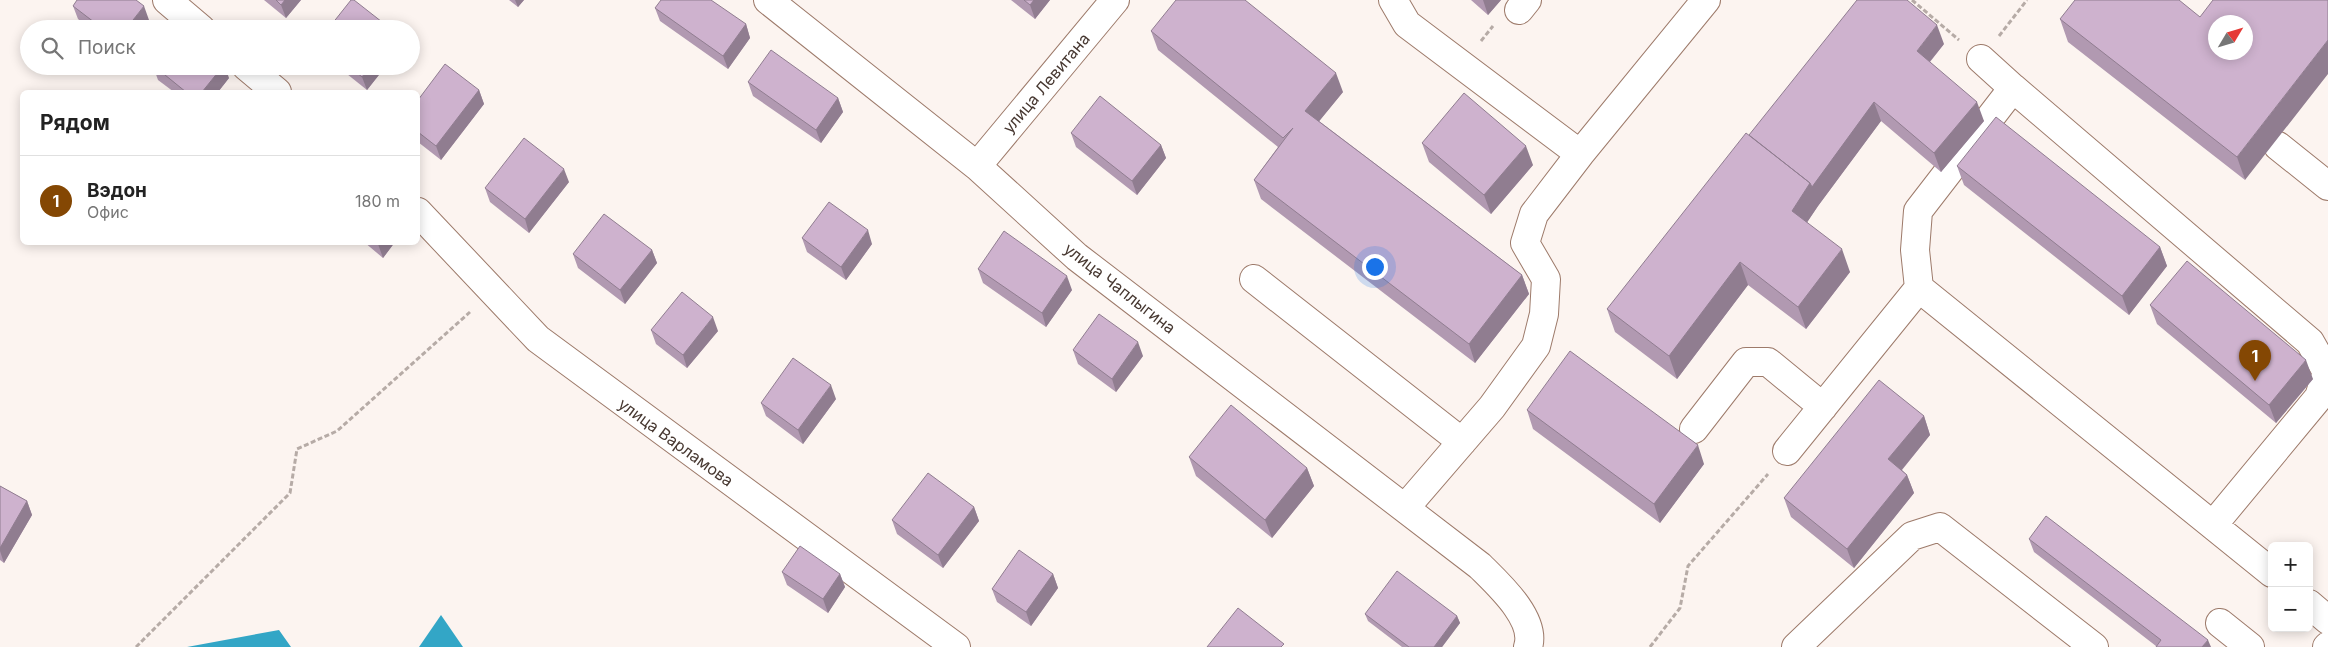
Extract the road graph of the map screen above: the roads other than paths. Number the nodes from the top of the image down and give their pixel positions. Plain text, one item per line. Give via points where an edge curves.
1 (167, 0) edge
2 (768, 0) edge
3 (1115, 0) edge
4 (1393, 0) edge
5 (1706, 0) edge
6 (190, 20) edge
7 (1981, 59) road end
8 (257, 75) edge
9 (2013, 88) junction
10 (275, 90) edge
11 (2278, 146) dead end
12 (1580, 154) junction
13 (977, 166) junction
14 (2328, 186) edge
15 (420, 214) edge
16 (1254, 279) dead end
17 (1919, 288) junction
18 (1823, 407) junction
19 (1694, 429) dead end
20 (1462, 442) junction
21 (1787, 452) road end
22 (1405, 508) junction
23 (2213, 525) junction
24 (2268, 570) edge
25 (2313, 607) edge
26 (2328, 620) edge
27 (2220, 623) dead end
28 (956, 647) edge
29 (1528, 647) edge
30 (1796, 647) edge
31 (2094, 647) edge
32 (2250, 647) edge

1 - 6 street
2 - 13 street, улица Чаплыгина
3 - 13 street, улица Левитана
4 - 12 street via 1407,24
5 - 12 street
7 - 9 street
8 - 10 street
9 - 17 street via 1918,211 1915,250
9 - 23 street via 2310,342 2327,372 2319,397
11 - 14 street
12 - 20 street via 1534,214 1525,243 1546,279 1544,314 1536,346
13 - 22 street, улица Чаплыгина via 1077,257
15 - 28 street, улица Варламова via 538,339
16 - 20 street
17 - 18 street
17 - 23 street
18 - 19 street via 1768,362 1746,362
18 - 21 street
20 - 22 street
22 - 29 street, улица Чаплыгина via 1480,566 1508,594 1521,614 1530,639
23 - 24 street
25 - 26 street
27 - 32 street
30 - 31 street via 1912,536 1940,527

